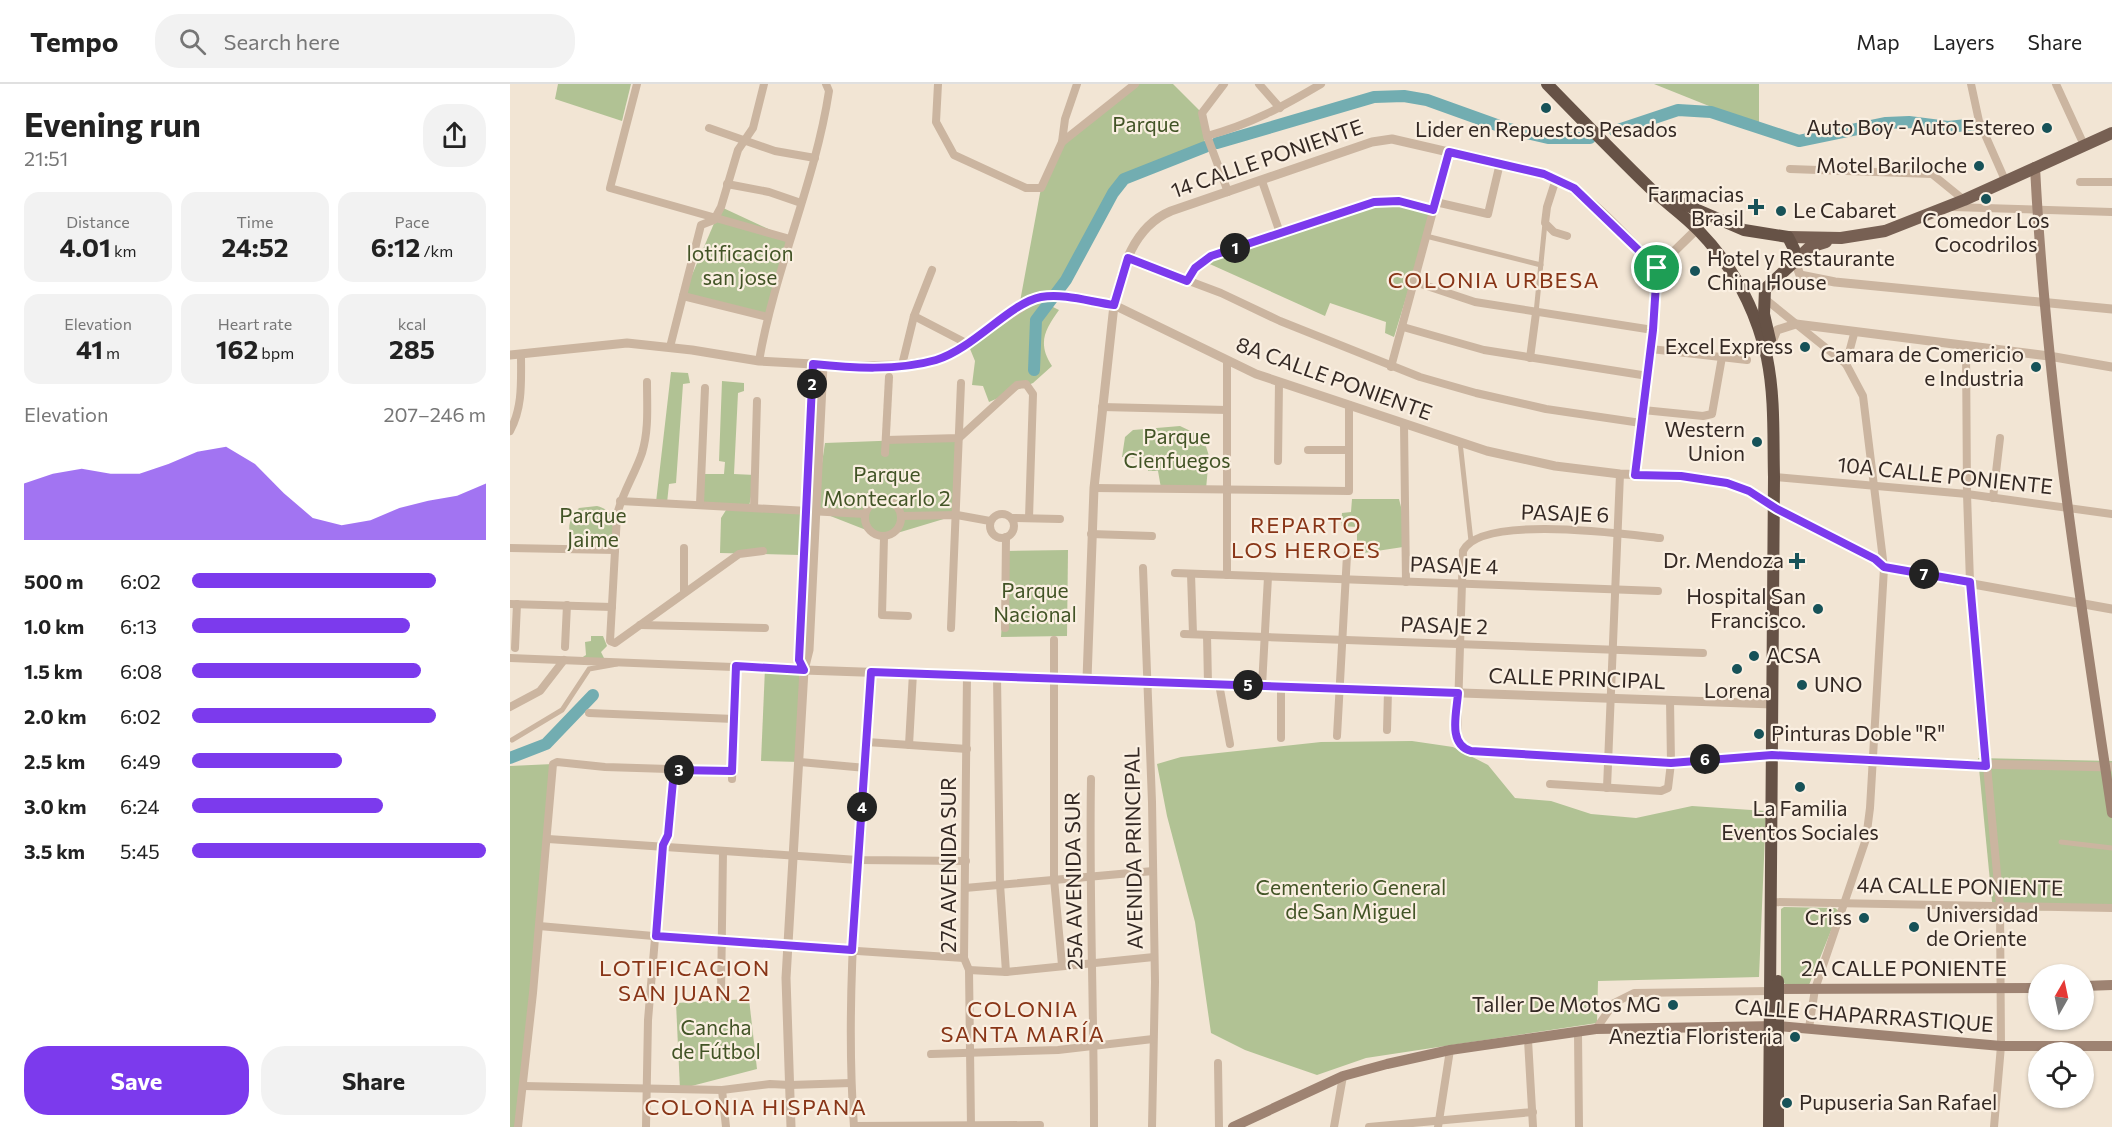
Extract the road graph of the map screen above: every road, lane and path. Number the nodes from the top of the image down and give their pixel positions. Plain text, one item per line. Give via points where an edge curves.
1 (637, 84) edge
2 (764, 84) edge
3 (826, 84) edge
4 (938, 84) edge
5 (1077, 84) edge
6 (1136, 84) edge
7 (1224, 84) edge
8 (1259, 84) edge
9 (1321, 84) edge
10 (1547, 84) edge
11 (1971, 84) edge
12 (2056, 84) edge
13 (1280, 108) junction
14 (709, 128) dead end
15 (2112, 133) edge
16 (1207, 136) junction
17 (746, 141) junction
18 (1062, 142) junction
19 (2084, 145) junction
20 (1449, 152) junction
21 (815, 158) junction
22 (1500, 163) junction
23 (2035, 167) junction
24 (1790, 169) dead end
25 (1556, 179) junction
26 (2005, 180) junction
27 (1262, 181) junction
28 (2080, 182) dead end
29 (2112, 182) edge
30 (727, 184) junction
31 (1652, 190) junction
32 (1228, 192) junction
33 (1964, 200) junction
34 (801, 203) junction
35 (1440, 203) dead end
36 (1946, 207) junction
37 (1433, 210) junction
38 (2037, 211) junction
39 (2112, 212) edge
40 (1710, 216) junction
41 (714, 219) junction
42 (1545, 223) junction
43 (1697, 229) junction
44 (1280, 233) junction
45 (1426, 236) junction
46 (1567, 236) dead end
47 (1788, 237) junction
48 (1842, 238) junction
49 (790, 239) junction
50 (1128, 258) junction
51 (1795, 261) junction
52 (1541, 265) junction
53 (1657, 268) junction
54 (932, 270) dead end
55 (1187, 281) junction
56 (1415, 282) junction
57 (1739, 283) junction
58 (1765, 294) junction
59 (683, 296) junction
60 (2044, 303) junction
61 (1114, 305) junction
62 (2112, 309) edge
63 (1536, 313) junction
64 (914, 316) junction
65 (768, 317) junction
66 (1796, 324) junction
67 (1403, 327) junction
68 (1653, 330) junction
69 (1854, 334) junction
70 (968, 344) junction
71 (1771, 344) junction
72 (1966, 346) junction
73 (670, 347) junction
74 (1651, 349) junction
75 (520, 354) junction
76 (510, 355) edge
77 (2049, 356) junction
78 (1722, 357) junction
79 (1530, 358) junction
80 (1748, 360) dead end
81 (759, 361) junction
82 (1227, 361) junction
83 (1846, 364) junction
84 (818, 365) junction
85 (902, 365) junction
86 (1391, 367) junction
87 (2112, 367) edge
88 (889, 376) dead end
89 (1648, 376) junction
90 (647, 382) dead end
91 (1280, 382) junction
92 (961, 383) dead end
93 (705, 388) dead end
94 (758, 401) dead end
95 (1349, 405) junction
96 (1102, 406) junction
97 (1227, 410) junction
98 (1643, 410) junction
99 (1641, 423) junction
100 (1404, 424) junction
101 (510, 431) edge
102 (959, 438) junction
103 (2000, 438) dead end
104 (886, 440) junction
105 (1460, 442) junction
106 (1308, 450) dead end
107 (1349, 450) junction
108 (885, 453) dead end
109 (1278, 461) dead end
110 (1620, 474) junction
111 (1635, 475) junction
112 (1776, 477) junction
113 (1874, 485) junction
114 (1094, 488) junction
115 (1227, 489) junction
116 (1966, 494) junction
117 (1992, 498) junction
118 (620, 501) junction
119 (700, 504) junction
120 (1775, 507) junction
121 (754, 508) junction
122 (2068, 508) junction
123 (811, 510) junction
124 (865, 514) junction
125 (2112, 514) edge
126 (957, 515) junction
127 (902, 516) junction
128 (1012, 518) junction
129 (1029, 518) junction
130 (1060, 519) dead end
131 (990, 521) junction
132 (1618, 533) junction
133 (1091, 534) junction
134 (1152, 536) dead end
135 (884, 537) junction
136 (1006, 537) junction
137 (1660, 538) dead end
138 (1471, 541) junction
139 (510, 548) edge
140 (684, 548) dead end
141 (615, 550) junction
142 (763, 551) dead end
143 (1347, 555) dead end
144 (1884, 567) junction
145 (1143, 568) dead end
146 (1176, 573) dead end
147 (1191, 574) junction
148 (1227, 575) junction
149 (1268, 577) junction
150 (1347, 580) junction
151 (1406, 582) junction
152 (1970, 582) junction
153 (1463, 584) junction
154 (1615, 590) junction
155 (1658, 591) dead end
156 (684, 592) junction
157 (2082, 603) junction
158 (514, 604) edge
159 (567, 605) junction
160 (612, 607) junction
161 (2112, 609) edge
162 (908, 616) dead end
163 (640, 625) junction
164 (765, 628) dead end
165 (951, 628) dead end
166 (1005, 628) dead end
167 (1207, 635) junction
168 (1266, 637) junction
169 (1054, 640) dead end
170 (1343, 640) junction
171 (1461, 644) junction
172 (566, 647) dead end
173 (515, 648) dead end
174 (1613, 650) junction
175 (1703, 653) dead end
176 (510, 658) edge
177 (564, 660) junction
178 (627, 661) junction
179 (736, 666) junction
180 (804, 670) junction
181 (871, 672) junction
182 (913, 673) junction
183 (967, 675) junction
184 (997, 676) junction
185 (1053, 678) junction
186 (1087, 680) junction
187 (1148, 682) junction
188 (1208, 684) junction
189 (1219, 684) junction
190 (1262, 686) junction
191 (1281, 686) junction
192 (1341, 688) junction
193 (1388, 690) junction
194 (1458, 693) junction
195 (1611, 698) junction
196 (1670, 700) junction
197 (1773, 704) junction
198 (510, 707) edge
199 (589, 713) dead end
200 (734, 719) junction
201 (1387, 730) dead end
202 (1337, 736) dead end
203 (1281, 738) dead end
204 (512, 740) dead end
205 (867, 742) junction
206 (1230, 744) dead end
207 (909, 745) junction
208 (967, 748) junction
209 (1775, 756) junction
210 (1608, 760) junction
211 (800, 762) junction
212 (1874, 762) junction
213 (1671, 763) junction
214 (1986, 766) junction
215 (2109, 767) edge
216 (866, 768) junction
217 (674, 770) junction
218 (1090, 779) dead end
219 (1550, 784) dead end
220 (1606, 788) junction
221 (2112, 813) edge
222 (548, 839) junction
223 (2061, 842) dead end
224 (663, 845) junction
225 (2112, 848) edge
226 (723, 851) junction
227 (791, 856) junction
228 (858, 860) junction
229 (966, 861) junction
230 (1152, 871) junction
231 (1089, 878) junction
232 (1054, 879) junction
233 (1000, 884) junction
234 (965, 888) junction
235 (1774, 902) junction
236 (1846, 903) junction
237 (2000, 906) junction
238 (2112, 908) edge
239 (539, 926) junction
240 (656, 936) junction
241 (722, 942) junction
242 (788, 945) junction
243 (852, 950) junction
244 (1154, 957) junction
245 (964, 958) junction
246 (1093, 963) junction
247 (1062, 965) junction
248 (969, 970) junction
249 (1006, 972) junction
250 (2112, 985) edge
251 (2094, 986) edge
252 (2028, 988) edge
253 (1815, 989) junction
254 (2000, 989) junction
255 (1772, 990) junction
256 (721, 996) dead end
257 (1773, 1026) junction
258 (1809, 1028) junction
259 (1596, 1029) junction
260 (1578, 1033) junction
261 (1153, 1039) junction
262 (1528, 1040) junction
263 (2001, 1046) junction
264 (2112, 1046) edge
265 (1094, 1047) junction
266 (1450, 1050) junction
267 (971, 1053) junction
268 (931, 1054) dead end
269 (1218, 1063) dead end
270 (1343, 1076) junction
271 (851, 1083) junction
272 (523, 1086) junction
273 (790, 1086) junction
274 (646, 1089) junction
275 (722, 1090) junction
276 (1533, 1112) junction
277 (1439, 1123) edge
278 (1040, 1125) dead end
279 (854, 1126) edge
280 (518, 1127) edge
281 (646, 1127) edge
282 (726, 1127) edge
283 (791, 1127) edge
284 (971, 1127) edge
285 (1094, 1127) edge
286 (1152, 1127) edge
287 (1219, 1127) edge
288 (1233, 1127) edge
289 (1334, 1127) edge
290 (1369, 1127) edge
291 (1533, 1127) edge
292 (1579, 1127) edge
293 (1769, 1127) edge
294 (1778, 1127) edge
295 (1994, 1127) edge

1 - 41 street via 610,188
2 - 17 street
3 - 21 street via 829,91
4 - 18 street via 936,122 954,155 973,165 1026,188 1041,188
5 - 18 street
6 - 18 street
7 - 16 street via 1202,112
8 - 13 street
9 - 13 street
10 - 31 highway
11 - 26 street via 1979,121
12 - 19 street
13 - 16 street via 1245,126
14 - 17 street
15 - 19 main road
16 - 32 street
17 - 21 street
17 - 30 street via 738,150
19 - 23 main road
20 - 22 street, 14 CALLE PONIENTE
20 - 27 street, 14 CALLE PONIENTE via 1383,139
20 - 37 street
21 - 34 street
22 - 25 street, 14 CALLE PONIENTE
22 - 35 street via 1488,214
23 - 26 main road
23 - 38 main road
24 - 33 street via 1932,174
25 - 42 street
25 - 53 street, 14 CALLE PONIENTE via 1583,195
26 - 33 main road
27 - 32 street, 14 CALLE PONIENTE
27 - 44 street
28 - 29 street
30 - 34 street
30 - 41 street
31 - 40 highway
31 - 43 highway
32 - 50 street, 14 CALLE PONIENTE via 1161,216 1143,230
33 - 36 main road
34 - 49 street
36 - 38 street
36 - 48 main road via 1885,231
37 - 44 street via 1399,201 1374,202
37 - 45 street
38 - 39 street
38 - 60 main road
40 - 43 highway
40 - 47 highway via 1744,230
41 - 49 street
41 - 59 street via 701,225
42 - 46 street via 1554,232
42 - 52 street
43 - 53 street
43 - 57 highway
44 - 55 street via 1211,256 1195,268
45 - 52 street
45 - 56 street
47 - 48 main road
47 - 51 highway
48 - 51 main road via 1810,247
49 - 65 street
50 - 55 street
50 - 61 street
51 - 58 highway
51 - 60 street via 1800,275 1816,279
52 - 63 street
53 - 68 street
54 - 64 street
55 - 86 street
56 - 63 street via 1475,302
56 - 67 street
57 - 58 highway
57 - 112 highway via 1760,333 1770,374
58 - 66 street
58 - 71 highway via 1764,314
59 - 65 street
59 - 73 street
60 - 62 street
60 - 77 main road
61 - 70 street, 8A CALLE PONIENTE via 1044,297 1027,302
61 - 82 street, 8A CALLE PONIENTE
61 - 96 street
63 - 68 street
63 - 79 street
64 - 70 street
64 - 85 street
65 - 81 street
66 - 69 street
66 - 71 street via 1777,330
66 - 83 street
67 - 79 street via 1484,350
67 - 86 street
68 - 74 street
69 - 72 street
69 - 83 street
70 - 85 street, 8A CALLE PONIENTE via 936,360
71 - 112 highway via 1778,385
72 - 77 street
72 - 116 street
73 - 75 street, 8A CALLE PONIENTE via 605,344
73 - 81 street, 8A CALLE PONIENTE
74 - 78 street
74 - 89 street
75 - 76 street, 8A CALLE PONIENTE
75 - 101 street via 519,409
77 - 87 street
77 - 122 main road
78 - 80 street
78 - 98 street via 1712,414
79 - 89 street
81 - 84 street, 8A CALLE PONIENTE
82 - 91 street, 8A CALLE PONIENTE
82 - 97 street
83 - 113 street via 1863,396
84 - 85 street, 8A CALLE PONIENTE
84 - 123 street
86 - 99 street via 1546,409
88 - 104 street
89 - 98 street
90 - 118 street via 646,434
91 - 95 street, 8A CALLE PONIENTE
91 - 109 street
92 - 102 street
93 - 119 street
94 - 121 street
95 - 100 street, 8A CALLE PONIENTE
95 - 107 street
96 - 97 street
96 - 114 street
97 - 115 street
98 - 99 street
99 - 111 street
100 - 105 street, 8A CALLE PONIENTE
100 - 151 street
102 - 104 street
102 - 126 street
102 - 129 street via 1017,386 1026,384 1031,388
103 - 117 street
104 - 108 street
105 - 110 street, 8A CALLE PONIENTE via 1528,462
105 - 138 street
106 - 107 street
107 - 115 street via 1349,491
110 - 111 street, 8A CALLE PONIENTE
110 - 132 street
111 - 120 street, 8A CALLE PONIENTE via 1727,483
112 - 113 street, 10A CALLE PONIENTE
112 - 120 highway
113 - 116 street, 10A CALLE PONIENTE
113 - 144 street
114 - 115 street
114 - 133 street
115 - 148 street
116 - 117 street, 10A CALLE PONIENTE
116 - 152 street
117 - 122 street, 10A CALLE PONIENTE
118 - 119 street
118 - 141 street
119 - 121 street
120 - 144 street, 8A CALLE PONIENTE
120 - 197 highway
120 - 209 highway
121 - 123 street
122 - 125 street, 10A CALLE PONIENTE
122 - 157 main road
123 - 124 street
123 - 180 street via 808,660
124 - 127 street via 871,504 887,500 897,506
124 - 135 street via 869,530
126 - 127 street
126 - 131 street
126 - 165 street
127 - 135 street via 899,528
128 - 129 street
128 - 131 street via 1003,513
128 - 136 street via 1012,533
129 - 130 street
131 - 136 street via 993,534
132 - 137 street, PASAJE 6
132 - 138 street, PASAJE 6 via 1516,529
132 - 154 street
133 - 134 street
133 - 186 street
135 - 162 street via 882,615
136 - 166 street
138 - 153 street via 1462,551
139 - 141 street
140 - 156 street
141 - 160 street
142 - 156 street via 739,554
143 - 150 street
144 - 152 street, 8A CALLE PONIENTE
144 - 212 street
145 - 187 street, AVENIDA PRINCIPAL
146 - 147 street, PASAJE 4
147 - 148 street, PASAJE 4
147 - 167 street, PASAJE 2 via 1189,634
148 - 149 street, PASAJE 4
149 - 150 street, PASAJE 4
149 - 168 street
150 - 151 street, PASAJE 4
150 - 170 street
151 - 153 street, PASAJE 4
152 - 157 street, 8A CALLE PONIENTE
152 - 214 street
153 - 154 street, PASAJE 4
153 - 171 street
154 - 155 street, PASAJE 4
154 - 174 street
156 - 163 street
157 - 161 street, 8A CALLE PONIENTE
157 - 215 main road
158 - 159 street
158 - 173 street
159 - 160 street
159 - 172 street
160 - 163 street via 612,644
163 - 164 street
167 - 168 street, PASAJE 2
167 - 188 street
168 - 170 street, PASAJE 2
168 - 190 street
169 - 185 street
170 - 171 street, PASAJE 2
170 - 192 street
171 - 174 street, PASAJE 2
171 - 194 street
174 - 175 street, PASAJE 2
174 - 195 street
176 - 177 street
177 - 178 street
177 - 198 street via 540,691
178 - 179 street
178 - 204 street via 589,669 562,710
179 - 180 street
179 - 200 street
180 - 181 street, CALLE PRINCIPAL
180 - 211 street
181 - 182 street, CALLE PRINCIPAL
181 - 205 street
182 - 183 street, CALLE PRINCIPAL
182 - 207 street
183 - 184 street, CALLE PRINCIPAL
183 - 208 street, 27A AVENIDA SUR
184 - 185 street, CALLE PRINCIPAL
184 - 233 street
185 - 186 street, CALLE PRINCIPAL
185 - 232 street
186 - 187 street, CALLE PRINCIPAL
187 - 188 street, CALLE PRINCIPAL
187 - 230 street, AVENIDA PRINCIPAL
188 - 189 street, CALLE PRINCIPAL
189 - 190 street, CALLE PRINCIPAL
189 - 206 street
190 - 191 street, CALLE PRINCIPAL
191 - 192 street, CALLE PRINCIPAL
191 - 203 street
192 - 193 street, CALLE PRINCIPAL
192 - 202 street
193 - 194 street, CALLE PRINCIPAL
193 - 201 street
194 - 195 street, CALLE PRINCIPAL
194 - 210 street via 1455,736 1460,745 1471,751
195 - 196 street, CALLE PRINCIPAL
195 - 210 street
196 - 197 street, CALLE PRINCIPAL
196 - 213 street
197 - 209 highway
199 - 200 street
200 - 217 street via 732,775
205 - 207 street
205 - 216 street
207 - 208 street
208 - 229 street, 27A AVENIDA SUR
209 - 212 street
209 - 213 street
209 - 235 highway
210 - 213 street
210 - 220 street
211 - 216 street
211 - 227 street
212 - 214 street
212 - 236 street via 1866,839
213 - 220 street via 1665,790
214 - 215 street
214 - 237 street
215 - 221 main road
216 - 228 street
217 - 222 street via 553,764
217 - 224 street via 668,835
218 - 231 street, 25A AVENIDA SUR
219 - 220 street
222 - 224 street
222 - 239 street
223 - 225 street
224 - 226 street
224 - 240 street
226 - 227 street
226 - 241 street
227 - 228 street
227 - 242 street
228 - 229 street
228 - 243 street
229 - 234 street, 27A AVENIDA SUR
230 - 231 street
230 - 244 street, AVENIDA PRINCIPAL
231 - 232 street
231 - 246 street, 25A AVENIDA SUR
232 - 233 street
232 - 247 street
233 - 234 street
233 - 249 street
234 - 245 street, 27A AVENIDA SUR
235 - 236 street, 4A CALLE PONIENTE
235 - 255 highway
236 - 237 street, 4A CALLE PONIENTE
236 - 253 street
237 - 238 street, 4A CALLE PONIENTE
237 - 254 street
239 - 240 street
239 - 272 street
240 - 241 street
240 - 274 street
241 - 242 street
241 - 256 street
242 - 243 street
242 - 273 street via 785,1020
243 - 245 street
243 - 271 street
244 - 246 street
244 - 261 street, AVENIDA PRINCIPAL
245 - 248 street, 27A AVENIDA SUR
246 - 247 street
246 - 265 street, 25A AVENIDA SUR
247 - 249 street
248 - 249 street
248 - 267 street, 27A AVENIDA SUR
250 - 251 main road
252 - 254 main road, 2A CALLE PONIENTE
253 - 254 main road, 2A CALLE PONIENTE
253 - 255 main road, 2A CALLE PONIENTE
253 - 258 street
254 - 263 street
255 - 257 highway
255 - 259 street, 2A CALLE PONIENTE via 1634,993 1614,1003
257 - 258 main road, CALLE CHAPARRASTIQUE
257 - 259 main road, CALLE CHAPARRASTIQUE
257 - 293 highway
257 - 294 highway
258 - 263 main road, CALLE CHAPARRASTIQUE
259 - 260 main road, CALLE CHAPARRASTIQUE
260 - 262 main road, CALLE CHAPARRASTIQUE
260 - 292 street
261 - 265 street
261 - 286 street, AVENIDA PRINCIPAL
262 - 266 main road, CALLE CHAPARRASTIQUE
262 - 276 street
263 - 264 main road, CALLE CHAPARRASTIQUE
263 - 295 street
265 - 267 street
265 - 285 street, 25A AVENIDA SUR
266 - 270 main road, CALLE CHAPARRASTIQUE
266 - 277 street
267 - 268 street
267 - 284 street, 27A AVENIDA SUR
269 - 287 street
270 - 288 main road, CALLE CHAPARRASTIQUE
270 - 289 street
271 - 273 street
271 - 279 street
272 - 274 street
272 - 280 street
273 - 275 street via 770,1084
273 - 283 street
274 - 275 street
274 - 281 street
275 - 282 street
276 - 277 street
276 - 291 street
277 - 290 street
278 - 284 street
279 - 284 street

